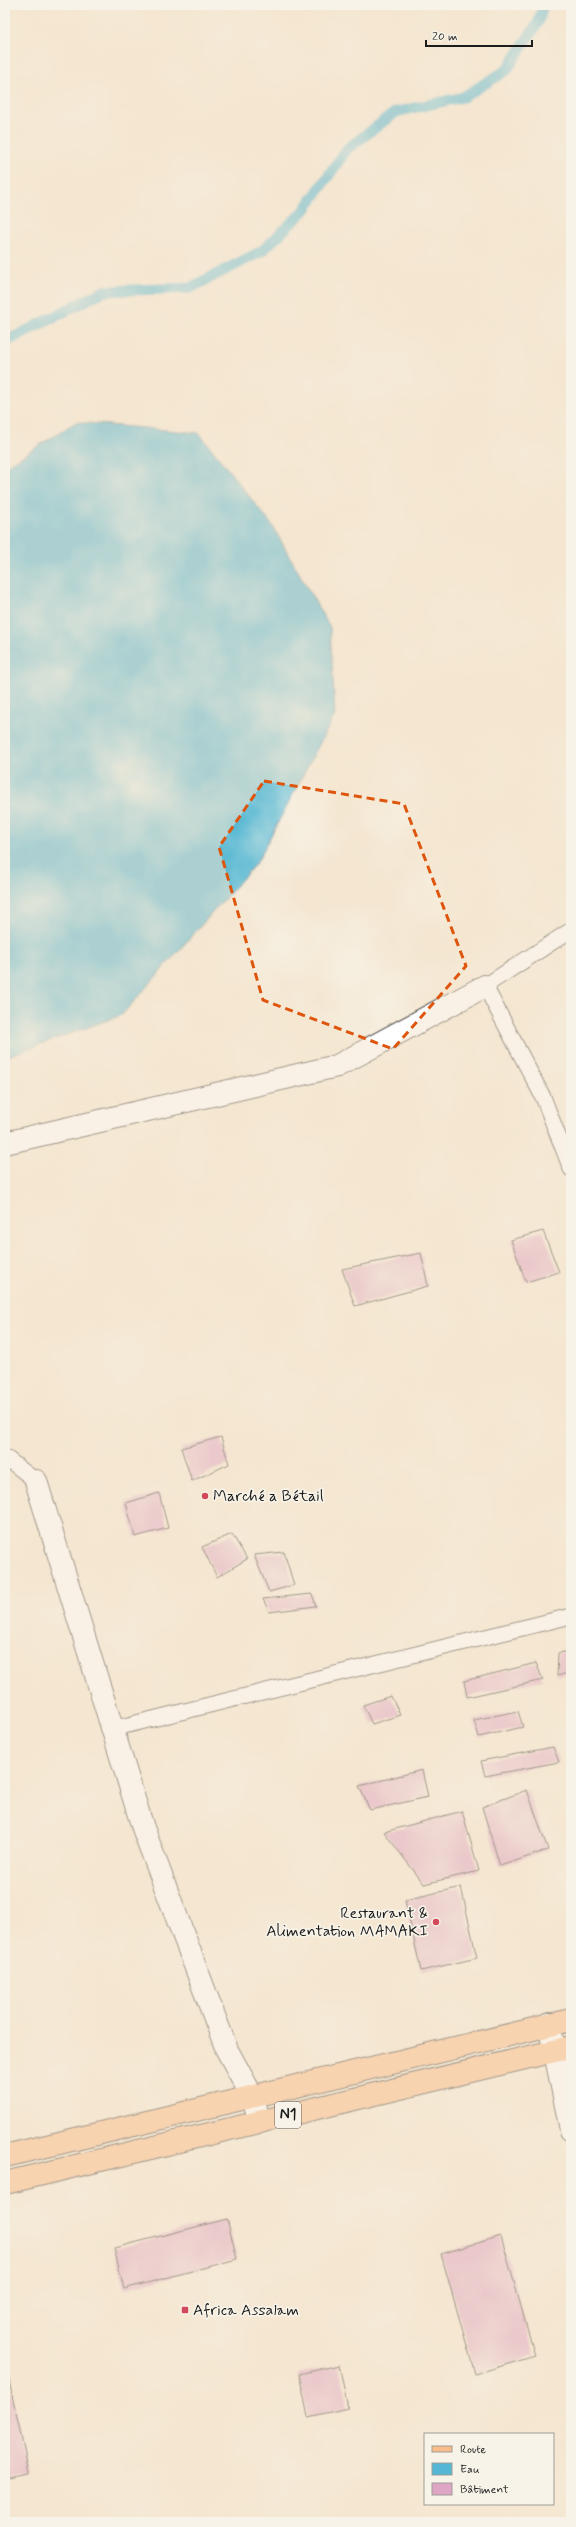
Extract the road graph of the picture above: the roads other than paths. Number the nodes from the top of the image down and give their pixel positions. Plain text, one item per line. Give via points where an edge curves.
1 (571, 930) edge
2 (485, 986) junction
3 (5, 1142) edge
4 (571, 1169) edge
5 (5, 1457) edge
6 (36, 1481) joint
7 (571, 1616) edge
8 (112, 1729) junction
9 (571, 2020) edge
10 (549, 2024) junction
11 (563, 2048) edge
12 (252, 2096) junction
13 (260, 2122) junction
14 (571, 2130) edge
15 (5, 2156) edge
16 (5, 2183) edge

1 - 2 lane
2 - 3 street via 337,1066
2 - 4 lane via 543,1097
5 - 6 lane
6 - 8 street
7 - 8 lane
8 - 12 street via 143,1828 227,2050
9 - 10 main road, N1
10 - 11 street
10 - 12 main road, N1
11 - 13 main road, N1
11 - 14 street
12 - 13 street
12 - 15 main road, N1
13 - 16 main road, N1

